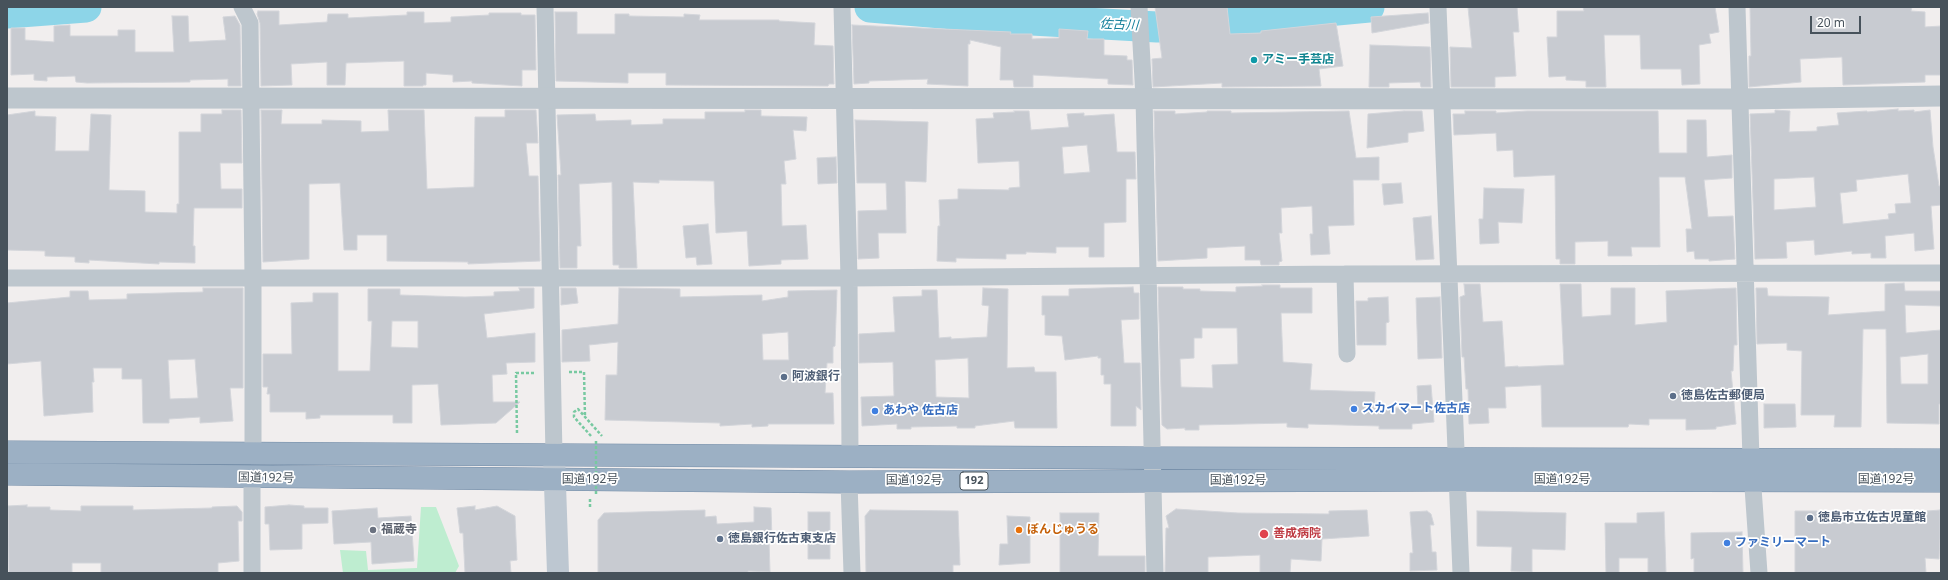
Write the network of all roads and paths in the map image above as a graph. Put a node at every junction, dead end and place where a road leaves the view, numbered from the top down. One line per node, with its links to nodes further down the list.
1 (242, 7): 9 (street)
2 (1438, 7): 12 (street)
3 (1737, 7): 14 (street)
4 (545, 10): 13 (street)
5 (1139, 10): 11 (street)
6 (842, 14): 10 (street)
7 (1941, 96): 14 (street)
8 (7, 98): 9 (street)
9 (250, 98): 13 (street); 21 (street)
10 (846, 98): 11 (street); 13 (street); 23 (street)
11 (1144, 98): 12 (street); 19 (street)
12 (1442, 98): 14 (street); 17 (street)
13 (547, 99): 22 (street)
14 (1739, 99): 18 (street)
15 (1941, 273): 18 (street)
16 (1345, 274): 17 (street); 19 (street); 24 (street)
17 (1448, 274): 18 (street); 31 (street)
18 (1744, 274): 33 (street)
19 (1149, 275): 23 (street); 30 (street)
20 (7, 278): 21 (street)
21 (253, 278): 22 (street); 27 (street)
22 (550, 278): 23 (street); 28 (street)
23 (849, 278): 29 (street)
24 (1347, 354)
25 (604, 438): 41 (path, bridge)
26 (7, 452): 27 (highway, 国道192号 / 192)
27 (252, 454): 28 (highway, 国道192号 / 192)
28 (554, 455): 29 (highway, 国道192号 / 192); 36 (main road)
29 (850, 456): 30 (highway, 国道192号 / 192)
30 (1153, 458): 31 (highway, 国道192号 / 192); 38 (street)
31 (1455, 458): 33 (highway, 国道192号 / 192); 37 (street)
32 (1941, 460): 33 (highway, 国道192号 / 192)
33 (1752, 469): 37 (highway, 国道192号 / 192); 39 (highway, 国道192号 / 192); 47 (street)
34 (7, 474): 35 (highway, 国道192号 / 192)
35 (252, 478): 36 (highway, 国道192号 / 192); 42 (street)
36 (555, 480): 40 (highway, 国道192号 / 192); 43 (main road)
37 (1456, 480): 38 (highway, 国道192号 / 192); 46 (street)
38 (1153, 481): 40 (highway, 国道192号 / 192); 45 (street)
39 (1941, 481)
40 (849, 482): 44 (street)
41 (598, 494)
42 (252, 573)
43 (558, 573)
44 (852, 573)
45 (1155, 573)
46 (1460, 573)
47 (1759, 573)

